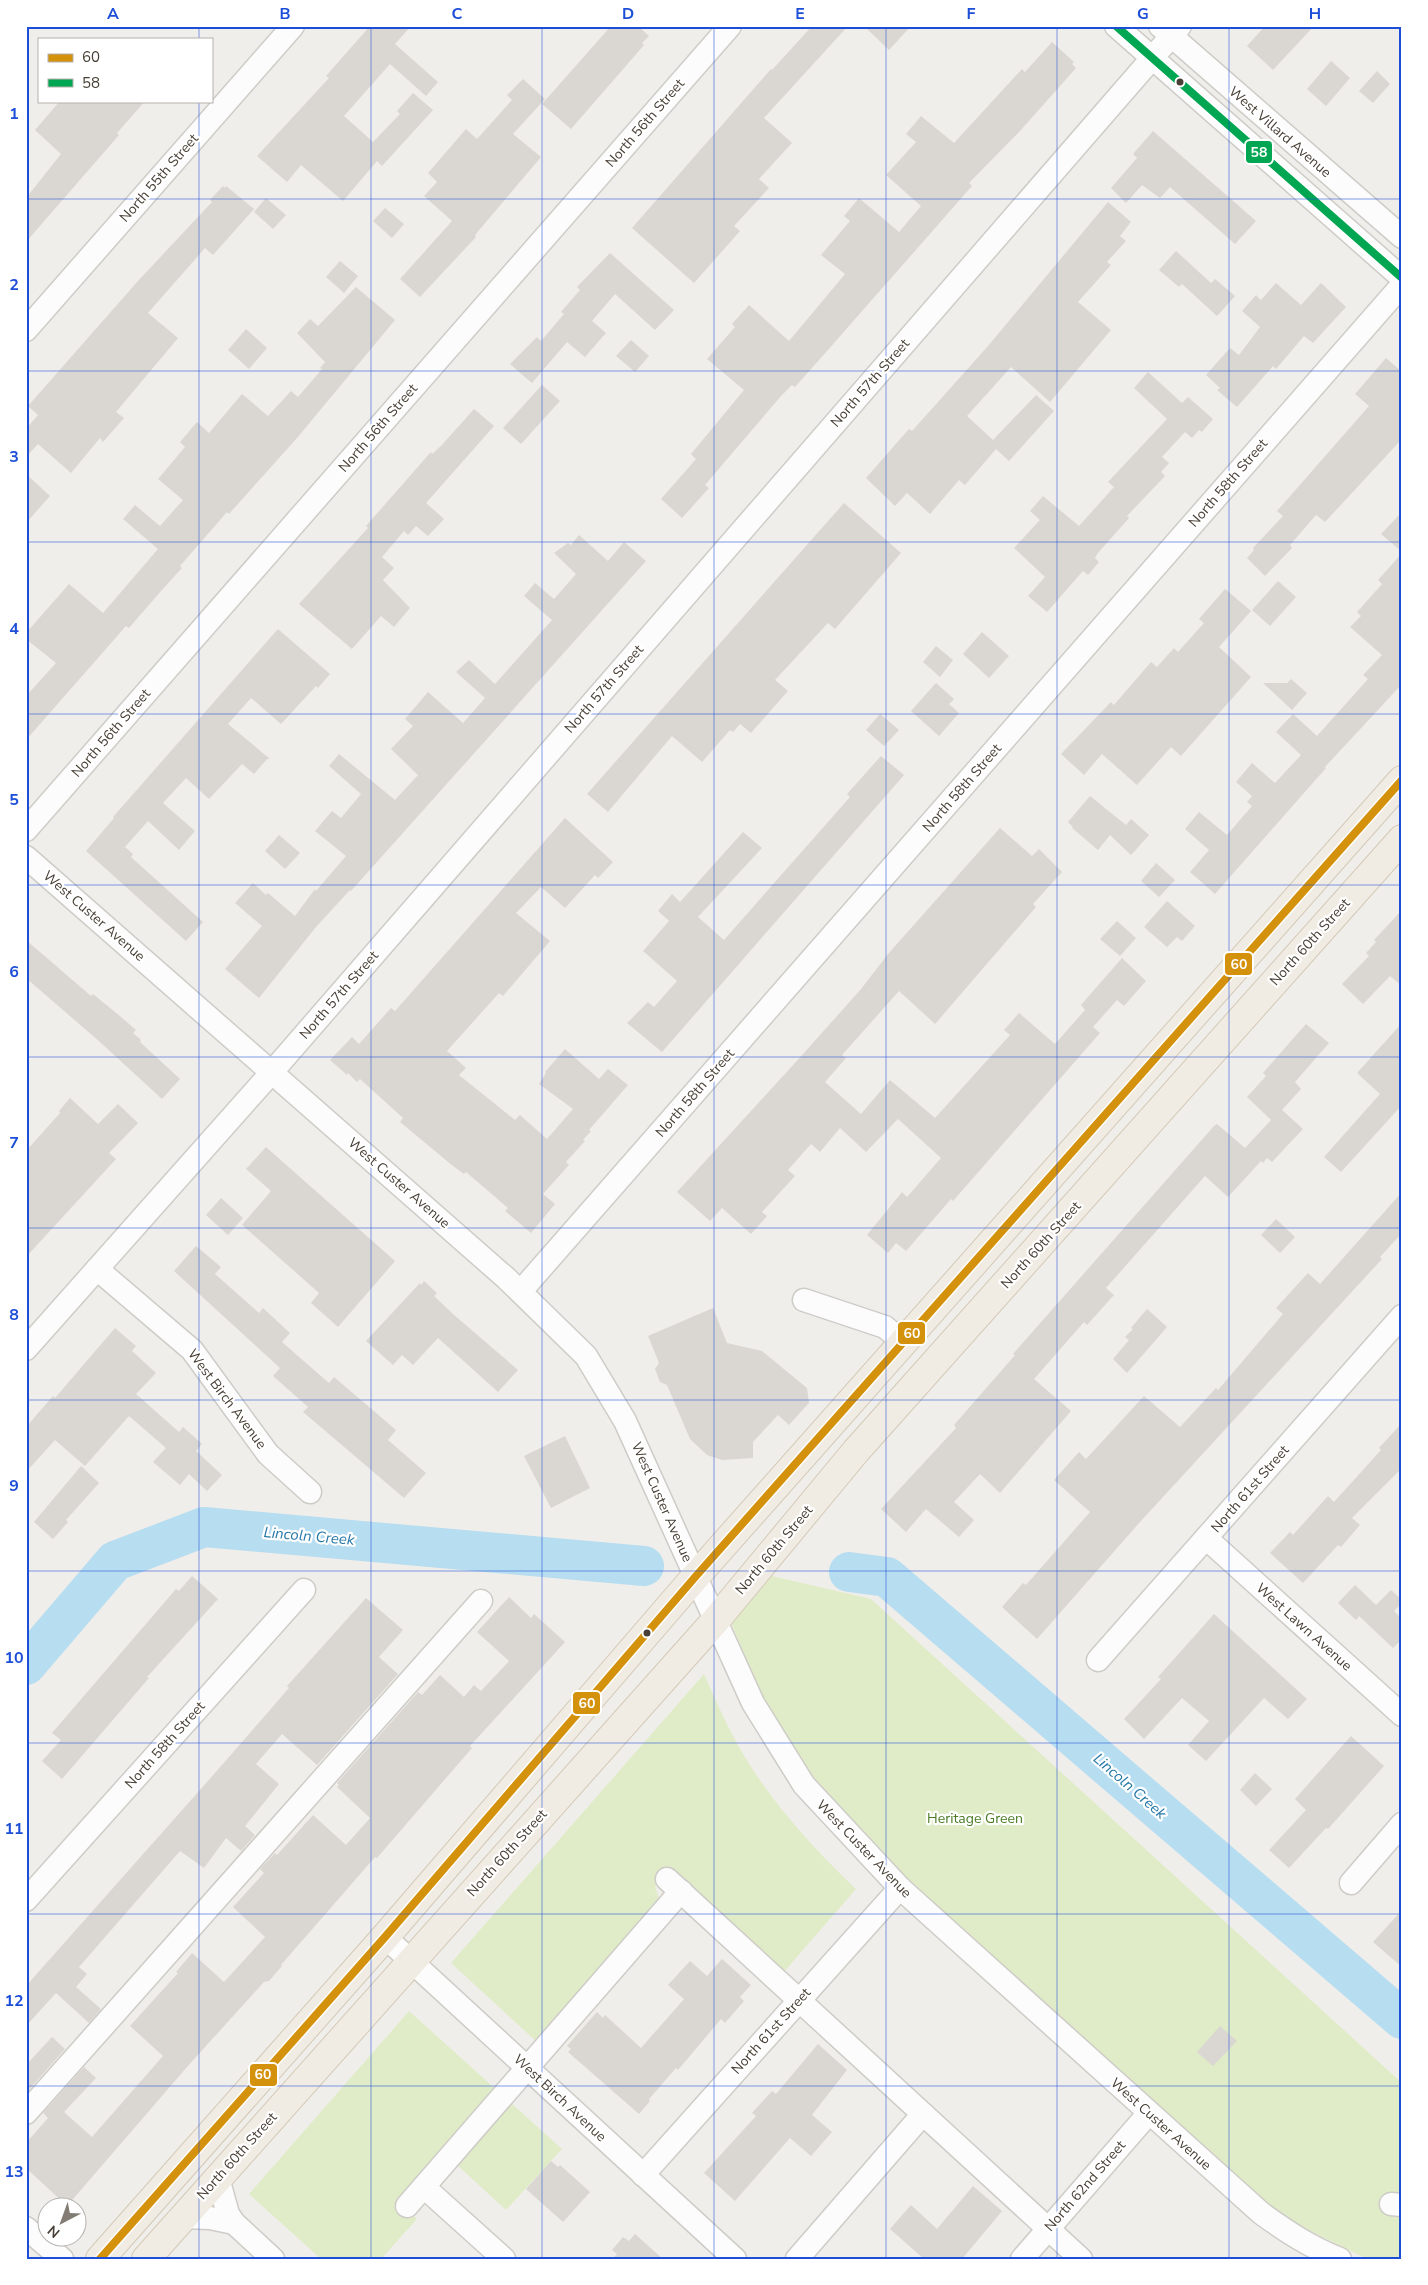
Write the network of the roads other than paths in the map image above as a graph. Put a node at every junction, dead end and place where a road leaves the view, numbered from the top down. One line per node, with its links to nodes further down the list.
1 (292, 26): 9 (street, North 55th Street)
2 (730, 26): 11 (street, North 56th Street)
3 (1116, 26): 5 (street, West Villard Avenue)
4 (1170, 30): 5 (street, North 57th Street); 6 (street, West Villard Avenue)
5 (1153, 58): 7 (street, West Villard Avenue); 14 (street, North 57th Street)
6 (1402, 237)
7 (1402, 278)
8 (1402, 285): 16 (street, North 58th Street)
9 (26, 330)
10 (1402, 780): 19 (main road)
11 (26, 830)
12 (1402, 839): 26 (main road, North 60th Street)
13 (26, 857): 14 (street, West Custer Avenue)
14 (272, 1072): 15 (street, North 57th Street); 16 (street, West Custer Avenue)
15 (97, 1269): 20 (street, North 57th Street); 21 (street, West Birch Avenue)
16 (522, 1291): 23 (street, West Custer Avenue)
17 (804, 1300): 19 (street)
18 (1402, 1316): 22 (street, North 61st Street)
19 (903, 1342): 23 (main road)
20 (26, 1349)
21 (310, 1492)
22 (1206, 1538): 27 (street, North 61st Street); 28 (street, West Lawn Avenue)
23 (696, 1576): 26 (street, West Custer Avenue); 33 (main road)
24 (304, 1590): 32 (street, North 58th Street)
25 (481, 1601): 37 (street)
26 (716, 1620): 31 (street, West Custer Avenue); 34 (main road, North 60th Street)
27 (1098, 1660)
28 (1402, 1715)
29 (1402, 1824): 30 (street)
30 (1351, 1883)
31 (900, 1888): 35 (street, North 61st Street); 38 (street, West Custer Avenue)
32 (26, 1900)
33 (385, 1937): 34 (street, West Birch Avenue); 49 (main road)
34 (411, 1960): 36 (street, West Birch Avenue); 41 (main road, North 60th Street)
35 (799, 2000): 36 (street); 39 (street); 40 (street, North 61st Street)
36 (528, 2068): 40 (street, West Birch Avenue); 42 (street)
37 (26, 2113)
38 (1149, 2113): 46 (street, North 62nd Street); 57 (street, West Custer Avenue)
39 (923, 2114): 46 (street); 54 (street)
40 (643, 2175): 53 (street, West Birch Avenue)
41 (218, 2178): 44 (main road, North 60th Street); 45 (street)
42 (424, 2187): 43 (street); 52 (street)
43 (407, 2206)
44 (183, 2217): 45 (street); 50 (main road, North 60th Street)
45 (234, 2223): 51 (street)
46 (1048, 2229): 55 (street, North 62nd Street); 56 (street)
47 (28, 2233): 48 (street)
48 (62, 2259)
49 (100, 2259)
50 (146, 2259)
51 (273, 2259)
52 (504, 2259)
53 (735, 2259)
54 (797, 2259)
55 (1022, 2259)
56 (1081, 2259)
57 (1340, 2259)

